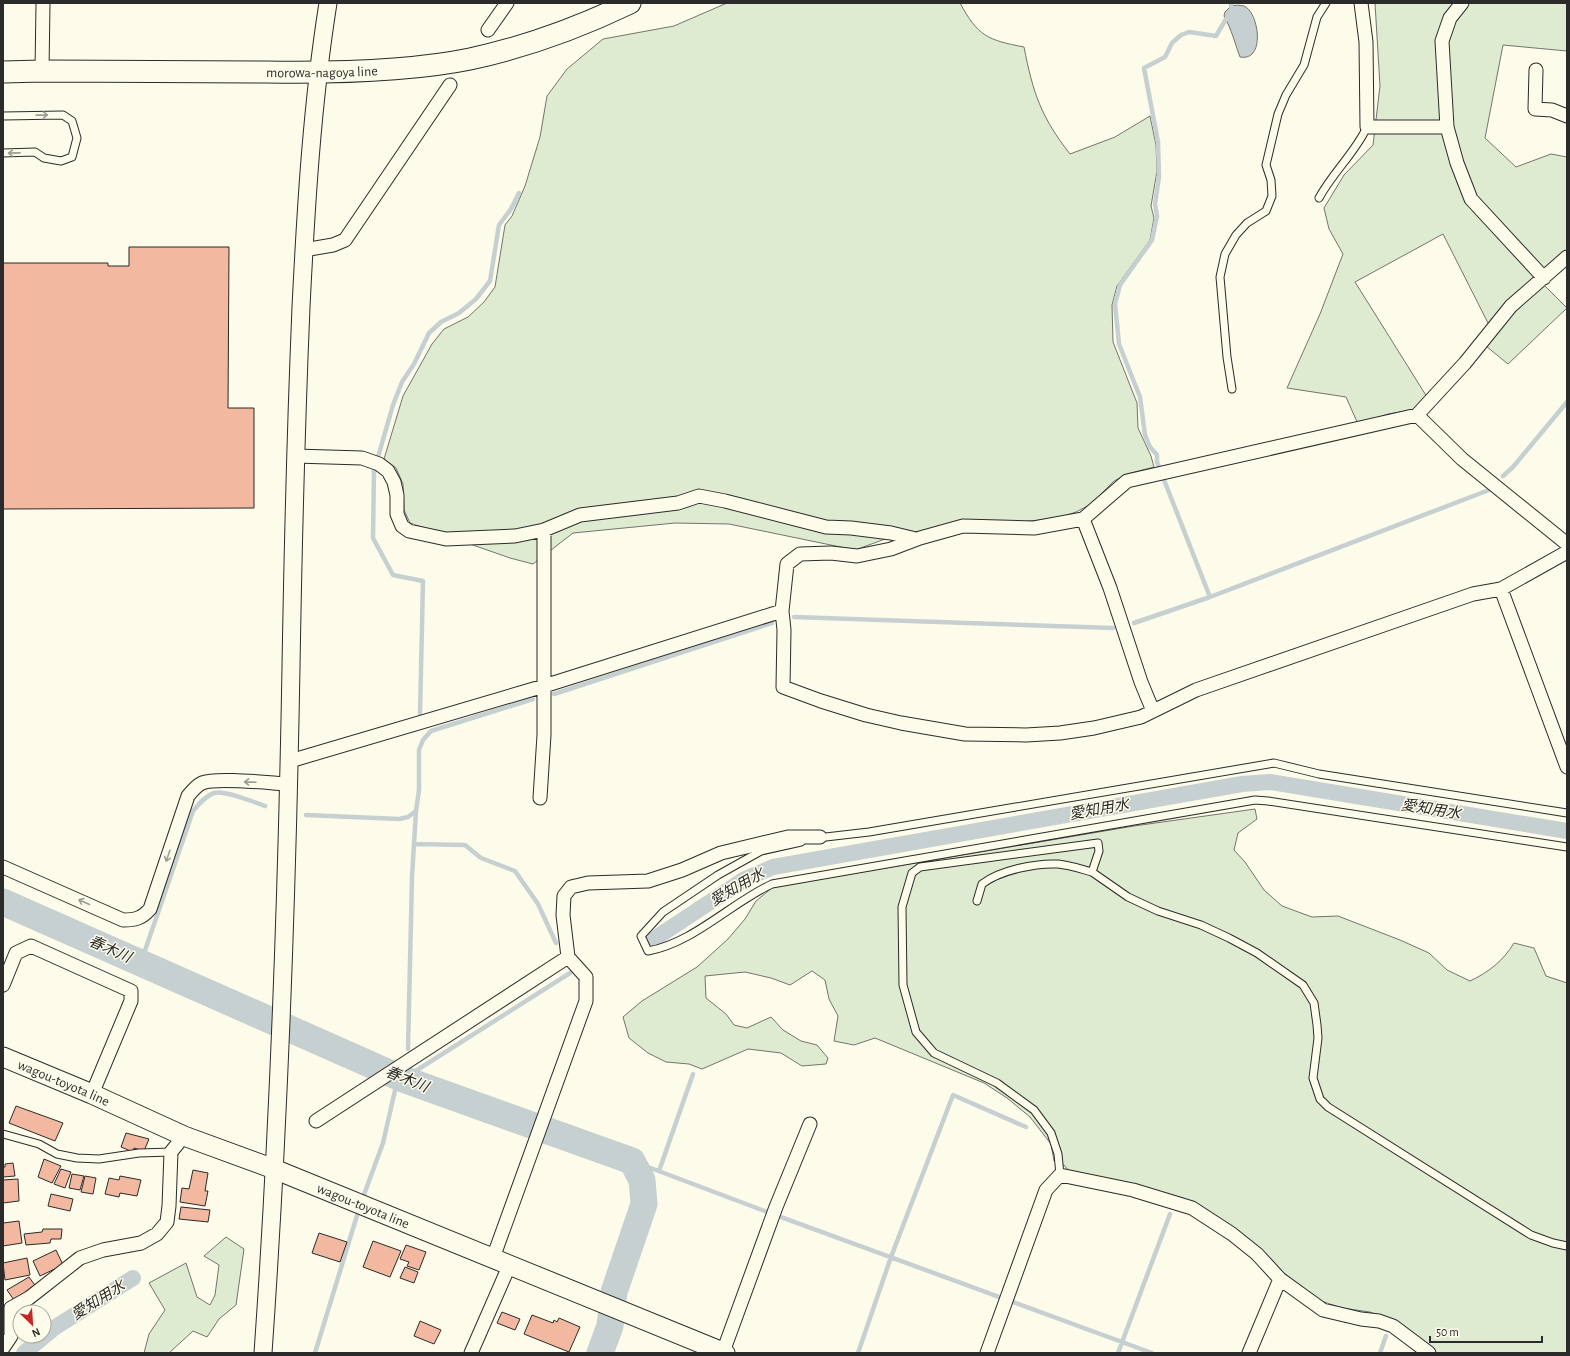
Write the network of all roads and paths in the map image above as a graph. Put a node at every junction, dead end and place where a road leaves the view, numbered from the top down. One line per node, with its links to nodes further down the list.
1 (43, 3): 10 (street)
2 (328, 3): 12 (street)
3 (507, 3): 8 (street)
4 (630, 3): 12 (main road, morowa-nagoya line)
5 (1326, 3): 23 (lane)
6 (1361, 3): 16 (street)
7 (1462, 3): 17 (street)
8 (488, 30)
9 (1536, 70): 15 (street)
10 (42, 71): 11 (main road, morowa-nagoya line); 12 (main road, morowa-nagoya line)
11 (3, 72)
12 (317, 72): 20 (street)
13 (450, 85): 20 (street)
14 (3, 116): 18 (lane, one-way to 18)
15 (1567, 116)
16 (1367, 127): 17 (street); 19 (lane)
17 (1447, 127): 22 (street)
18 (3, 153)
19 (1319, 198)
20 (304, 250): 25 (street)
21 (1567, 257): 22 (street)
22 (1544, 278): 24 (street)
23 (1232, 389)
24 (1417, 414): 26 (street); 29 (street)
25 (295, 456): 27 (street); 35 (street)
26 (1083, 519): 28 (street); 34 (street)
27 (544, 530): 28 (street); 33 (street)
28 (916, 539): 32 (street)
29 (1567, 544)
30 (1567, 552): 31 (street)
31 (1501, 589): 34 (street); 36 (street)
32 (782, 611): 33 (street); 34 (street)
33 (544, 686): 35 (street); 38 (street)
34 (1153, 710)
35 (290, 761): 37 (street)
36 (1567, 767)
37 (289, 784): 42 (street, one-way to 42); 54 (street)
38 (540, 798)
39 (1567, 813): 40 (lane)
40 (820, 837): 41 (lane); 45 (street)
41 (1567, 847)
42 (3, 867)
43 (1092, 872): 44 (lane); 55 (lane); 56 (lane)
44 (977, 901)
45 (568, 957): 49 (street); 57 (street)
46 (3, 985): 48 (street)
47 (3, 1057): 48 (main road, wagou-toyota line)
48 (92, 1094): 52 (main road, wagou-toyota line)
49 (316, 1121)
50 (810, 1124): 63 (street)
51 (3, 1134): 53 (lane)
52 (184, 1136): 53 (street); 54 (main road, wagou-toyota line)
53 (172, 1152): 59 (street)
54 (274, 1169): 57 (main road, wagou-toyota line); 61 (street)
55 (1060, 1175): 58 (street); 64 (street)
56 (1567, 1246)
57 (501, 1261): 62 (street); 63 (main road, wagou-toyota line)
58 (1280, 1279): 65 (street); 66 (street)
59 (7, 1306): 60 (street)
60 (3, 1348)
61 (263, 1353)
62 (471, 1353)
63 (724, 1353)
64 (987, 1353)
65 (1249, 1353)
66 (1429, 1353)

